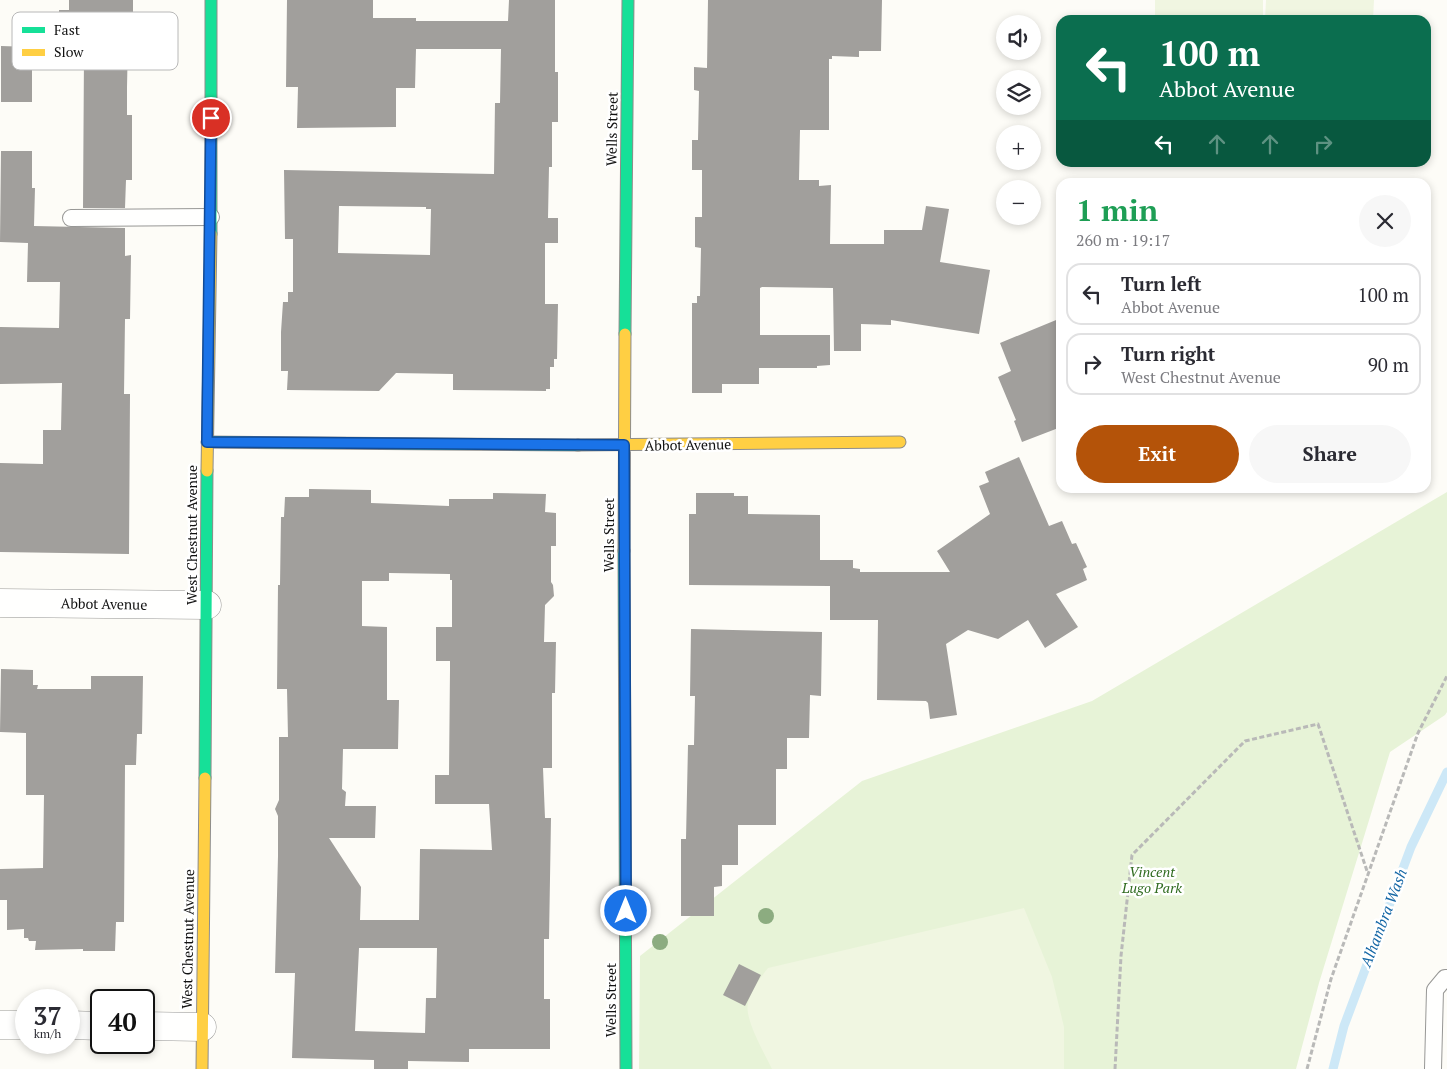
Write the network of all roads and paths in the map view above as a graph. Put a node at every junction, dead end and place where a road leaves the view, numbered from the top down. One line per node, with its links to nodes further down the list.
1 (211, 0): 3 (street, West Chestnut Avenue)
2 (628, 0): 7 (street, Wells Street)
3 (211, 217): 4 (lane); 5 (street, West Chestnut Avenue)
4 (71, 218)
5 (207, 442): 7 (street, Abbot Avenue); 9 (street, West Chestnut Avenue)
6 (900, 442): 7 (street, Abbot Avenue)
7 (624, 445): 18 (street, Wells Street)
8 (0, 603): 9 (street, Abbot Avenue)
9 (208, 605): 16 (street, West Chestnut Avenue)
10 (1447, 676): 11 (path)
11 (1368, 874): 19 (path); 20 (path)
12 (1447, 978): 21 (lane)
13 (0, 1025): 14 (street)
14 (15, 1025)
15 (155, 1026): 16 (street)
16 (202, 1027): 17 (street, West Chestnut Avenue)
17 (202, 1069)
18 (626, 1069)
19 (1115, 1069)
20 (1307, 1069)
21 (1433, 1069)

